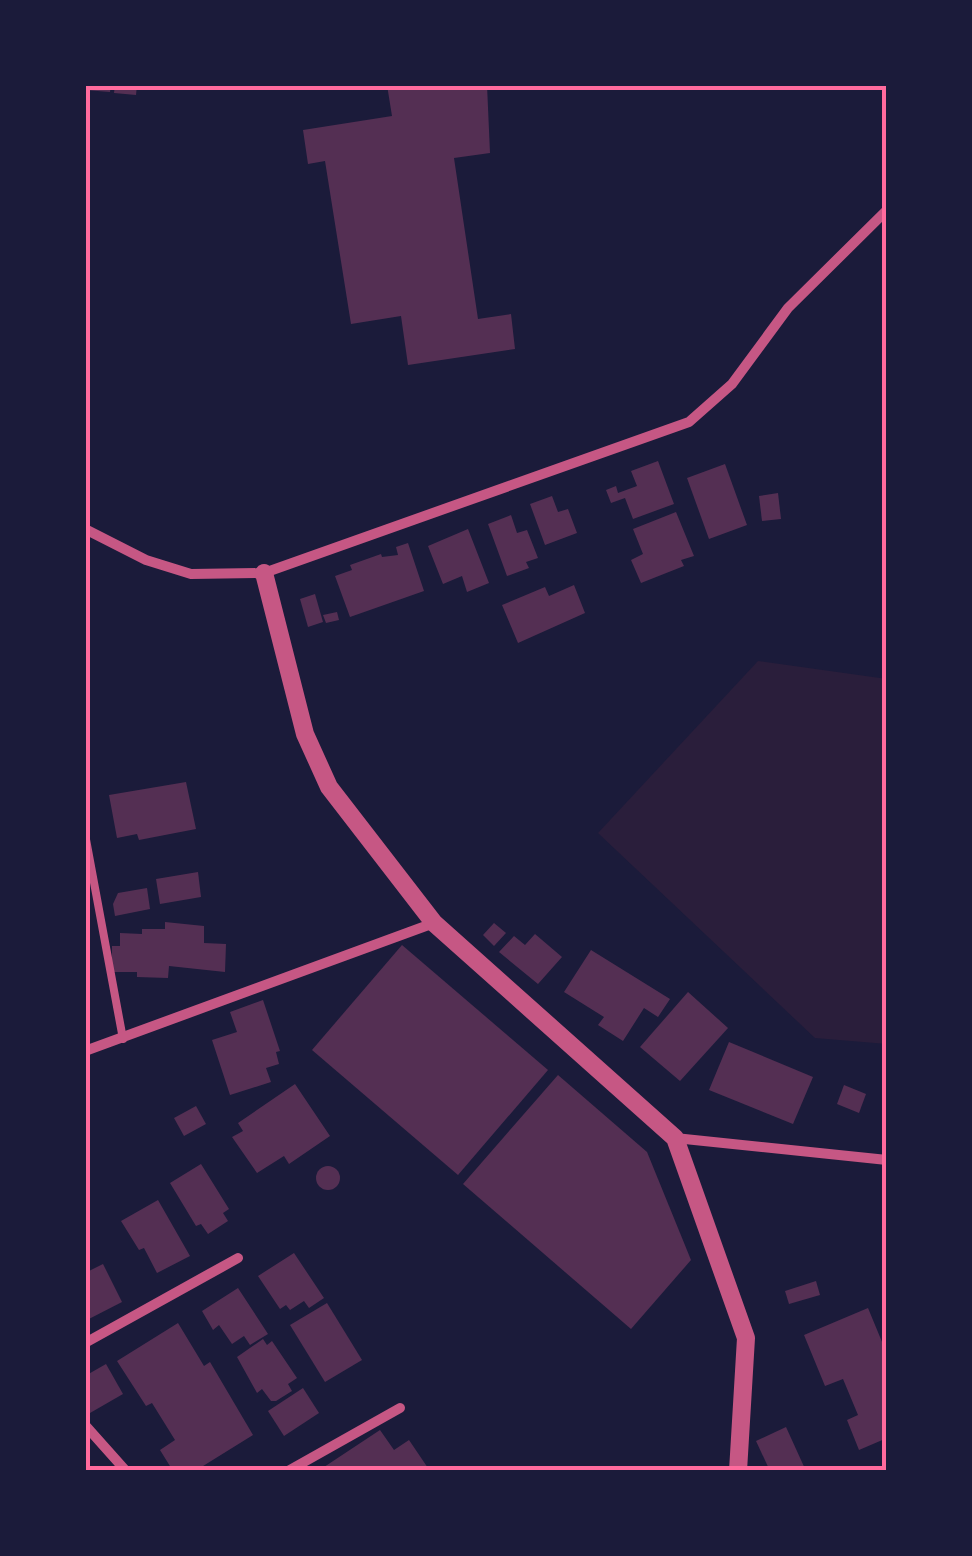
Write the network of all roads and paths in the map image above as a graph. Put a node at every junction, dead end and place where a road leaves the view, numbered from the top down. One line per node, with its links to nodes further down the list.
1 (887, 210): 3 (street)
2 (85, 529): 3 (street)
3 (264, 573): 5 (street)
4 (85, 834): 6 (lane)
5 (434, 923): 6 (street); 8 (street)
6 (123, 1039): 7 (street)
7 (85, 1050)
8 (675, 1138): 9 (street); 16 (street)
9 (887, 1160)
10 (238, 1258): 11 (street)
11 (85, 1343)
12 (400, 1408): 15 (street)
13 (85, 1425): 14 (street)
14 (126, 1471)
15 (288, 1471)
16 (738, 1471)

